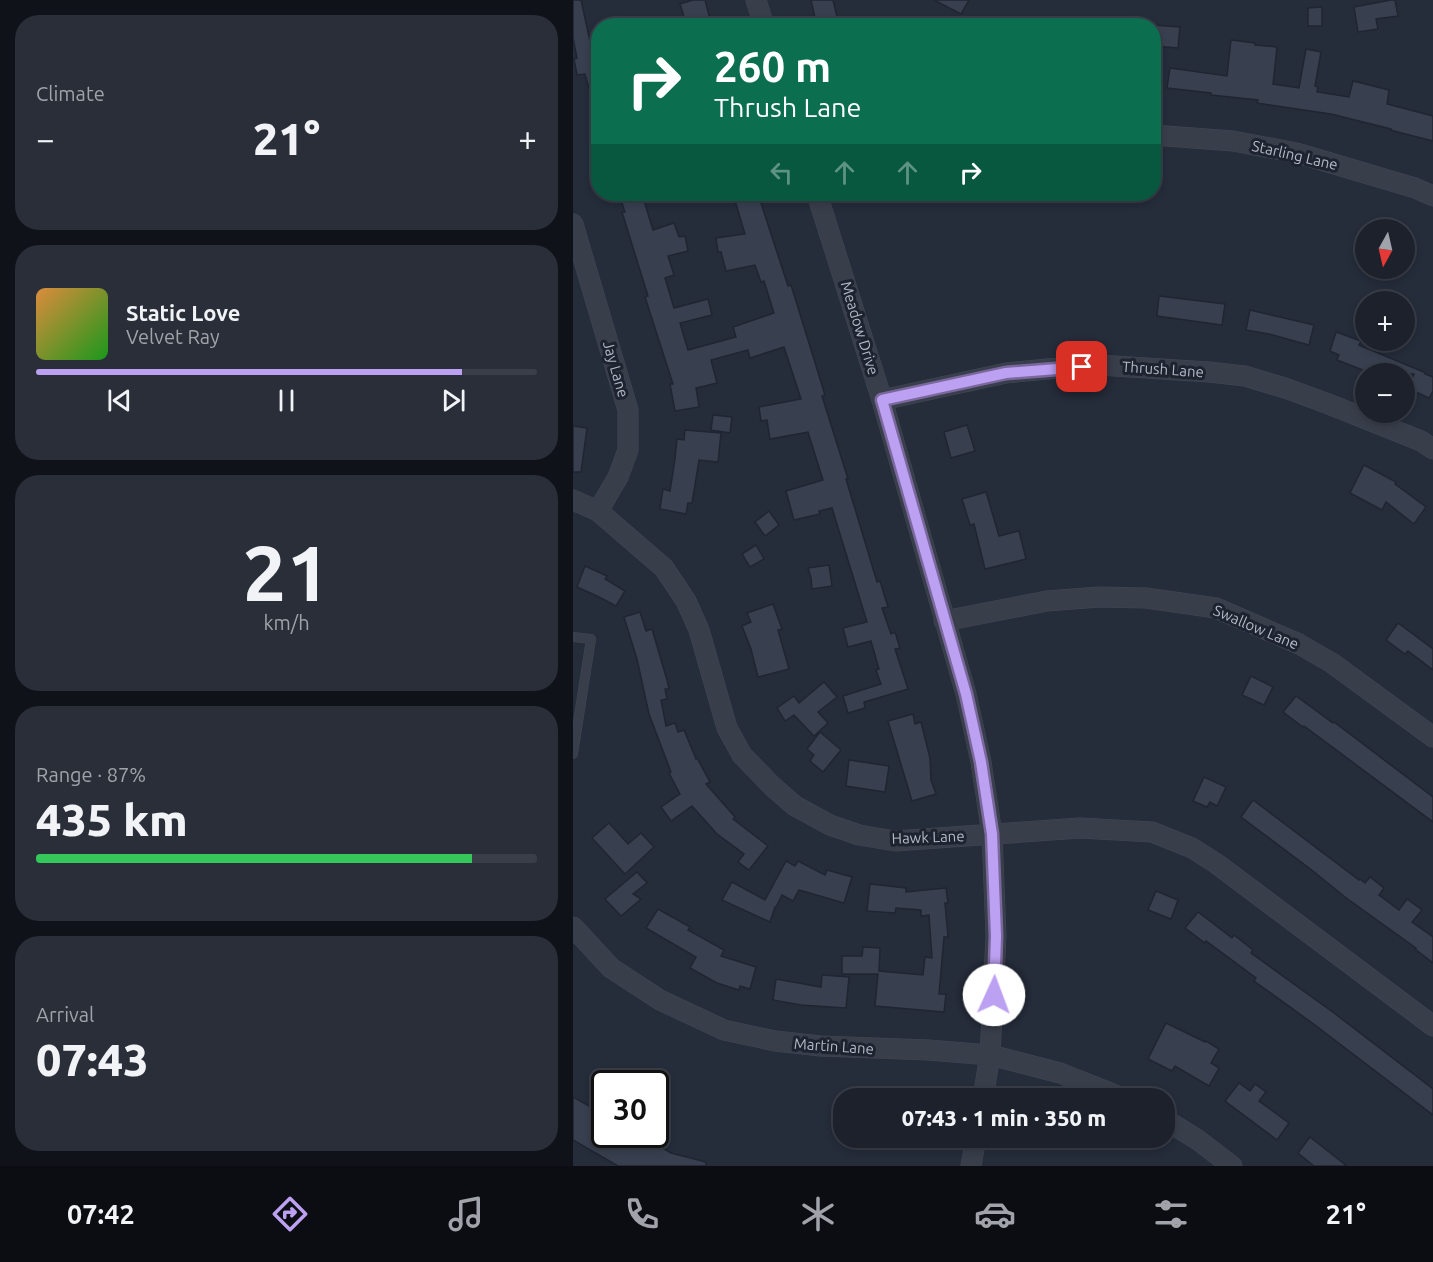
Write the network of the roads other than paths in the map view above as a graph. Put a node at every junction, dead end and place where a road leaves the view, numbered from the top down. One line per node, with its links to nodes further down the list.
1 (756, 0): 2 (street)
2 (762, 18)
3 (1161, 136): 4 (street, Starling Lane)
4 (1433, 196)
5 (819, 201): 7 (street, Meadow Drive)
6 (573, 224): 10 (street, Jay Lane)
7 (882, 400): 8 (street, Thrush Lane); 11 (street, Meadow Drive)
8 (1433, 449)
9 (573, 500): 10 (street, Hawk Lane)
10 (598, 511): 15 (street, Hawk Lane)
11 (944, 621): 13 (street, Swallow Lane); 15 (street, Meadow Drive)
12 (573, 637): 14 (lane)
13 (1433, 737)
14 (573, 754)
15 (992, 834): 17 (street, Hawk Lane); 18 (street, Meadow Drive)
16 (573, 927): 18 (street, Martin Lane)
17 (1433, 1026)
18 (990, 1055): 19 (street, Meadow Drive); 20 (street, Martin Lane)
19 (985, 1088)
20 (1098, 1088)
21 (1175, 1126): 24 (street)
22 (974, 1148): 23 (street)
23 (971, 1166)
24 (1232, 1166)

